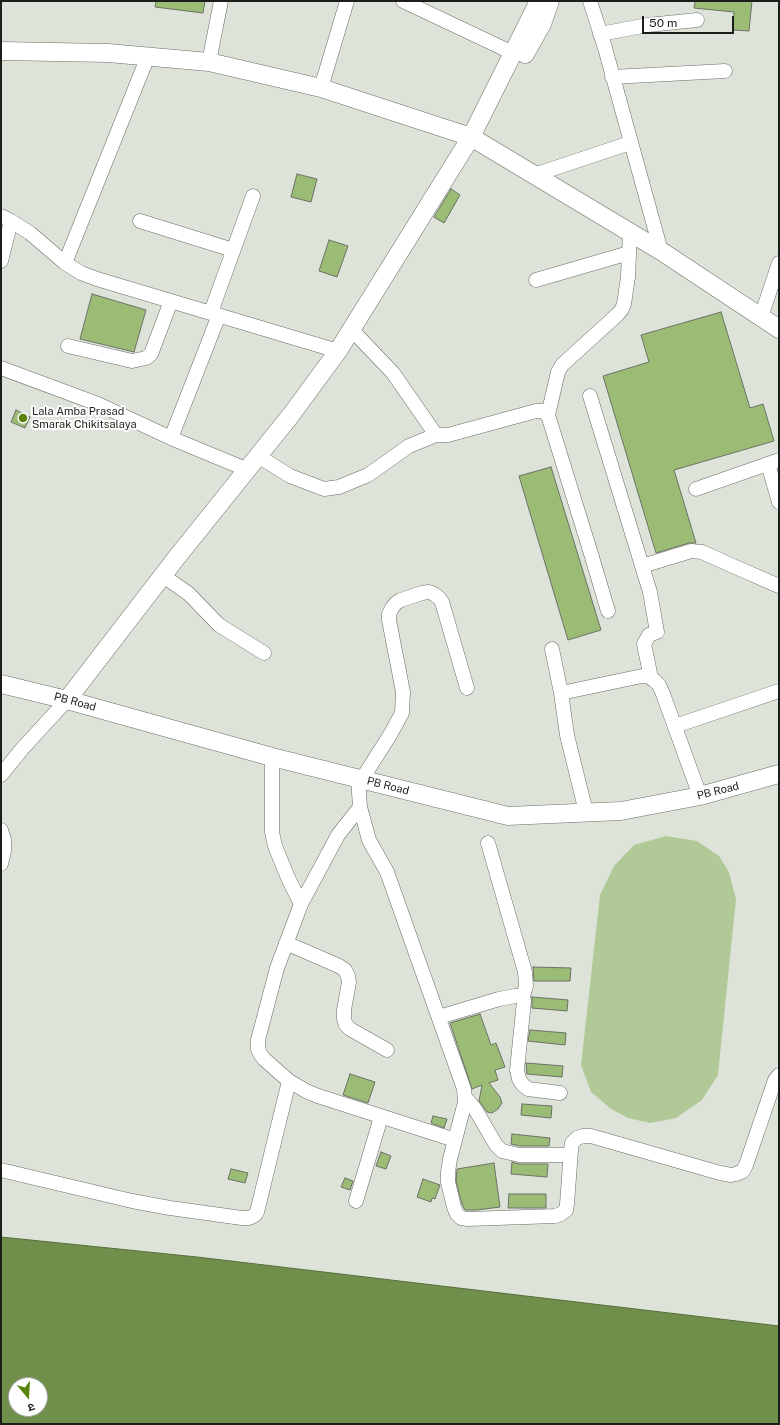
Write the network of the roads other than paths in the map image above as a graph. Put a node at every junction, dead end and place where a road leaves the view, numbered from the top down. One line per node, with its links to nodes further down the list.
1 (220, 1): 12 (street)
2 (347, 1): 15 (street)
3 (403, 1): 10 (street)
4 (538, 1): 10 (street)
5 (550, 1): 16 (street)
6 (590, 1): 8 (street)
7 (696, 20): 8 (street)
8 (600, 34): 14 (street)
9 (1, 50): 11 (street)
10 (513, 53): 16 (street)
11 (148, 56): 12 (street); 27 (street)
12 (209, 62): 15 (street)
13 (725, 71): 14 (street)
14 (612, 76): 17 (street)
15 (321, 88): 16 (street)
16 (476, 140): 18 (street); 34 (street)
17 (630, 143): 18 (street); 24 (street)
18 (534, 175): 22 (street)
19 (253, 196): 23 (street)
20 (6, 218): 26 (street); 27 (street)
21 (140, 221): 23 (street)
22 (630, 232): 24 (street); 25 (street)
23 (233, 250): 31 (street)
24 (661, 251): 32 (street)
25 (629, 252): 29 (street); 39 (street)
26 (1, 261)
27 (65, 263): 30 (street)
28 (779, 263): 32 (street)
29 (536, 280)
30 (171, 301): 31 (street); 35 (street)
31 (215, 314): 36 (street); 41 (street)
32 (761, 317): 33 (street)
33 (779, 329)
34 (352, 330): 36 (street); 40 (street)
35 (68, 346)
36 (338, 351): 43 (street)
37 (1, 368): 41 (street)
38 (590, 396): 46 (street)
39 (548, 415): 40 (street); 49 (street)
40 (436, 435): 43 (street)
41 (171, 438): 43 (street)
42 (774, 462): 44 (street); 45 (street)
43 (253, 463): 47 (street)
44 (696, 489)
45 (779, 502)
46 (642, 566): 48 (street); 52 (street)
47 (162, 575): 51 (street); 57 (street)
48 (779, 586)
49 (608, 611)
50 (552, 649): 56 (street)
51 (264, 653)
52 (651, 678): 56 (street); 58 (street)
53 (1, 684): 57 (street, PB Road)
54 (467, 688): 62 (street)
55 (779, 691): 58 (street)
56 (561, 693): 65 (street)
57 (67, 700): 59 (street, PB Road); 61 (street)
58 (675, 726): 63 (street)
59 (272, 757): 62 (street, PB Road); 69 (street)
60 (779, 774): 63 (street, PB Road)
61 (1, 775)
62 (360, 779): 64 (street); 65 (street, PB Road)
63 (700, 796): 65 (street, PB Road)
64 (360, 807): 69 (street); 72 (street)
65 (586, 812)
66 (1, 830): 68 (street)
67 (488, 843): 71 (street)
68 (1, 864)
69 (301, 904): 70 (street)
70 (286, 943): 73 (street); 75 (street)
71 (523, 996): 72 (street); 76 (street)
72 (439, 1017): 77 (street)
73 (386, 1050)
74 (779, 1075): 80 (street)
75 (289, 1081): 78 (street); 81 (street)
76 (560, 1093)
77 (465, 1097): 79 (street); 80 (street)
78 (381, 1117): 79 (street); 82 (street)
79 (454, 1140): 80 (street)
80 (570, 1155)
81 (1, 1170)
82 (356, 1200)

